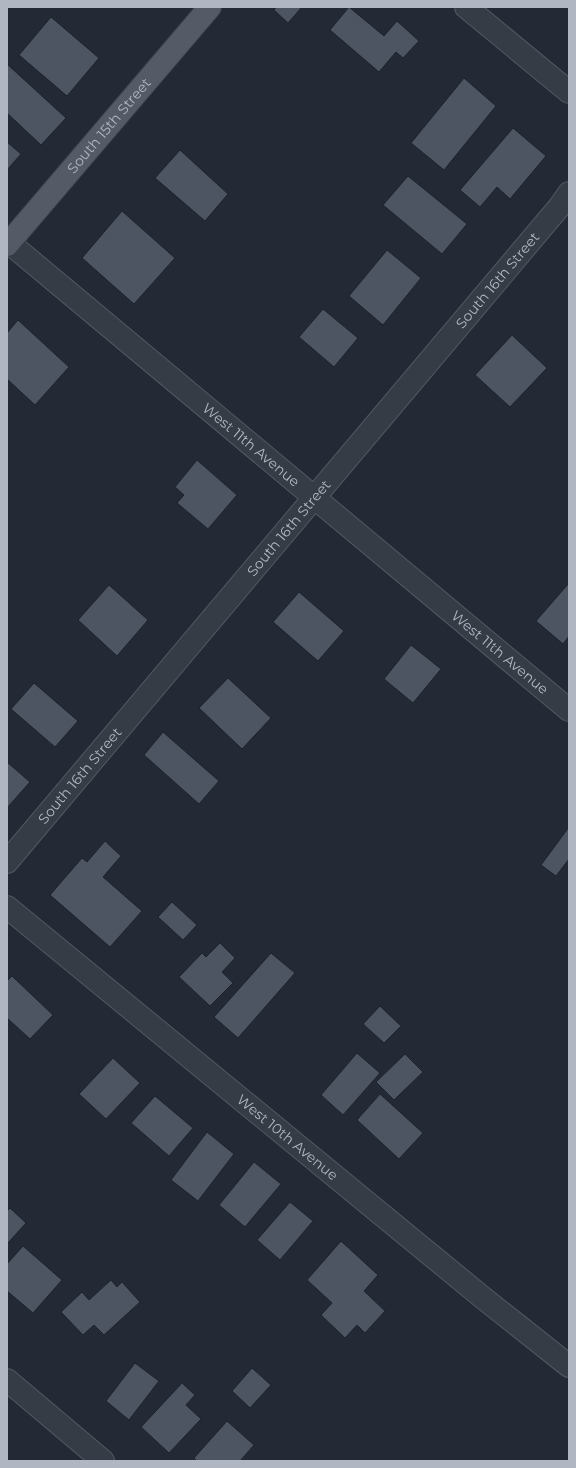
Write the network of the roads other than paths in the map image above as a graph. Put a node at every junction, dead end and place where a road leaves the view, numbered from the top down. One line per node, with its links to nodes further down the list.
1 (210, 7): 5 (main road, South 15th Street)
2 (466, 7): 3 (street)
3 (569, 92)
4 (569, 193): 6 (street, South 16th Street)
5 (8, 243): 6 (street, West 11th Avenue)
6 (314, 497): 7 (street, West 11th Avenue); 8 (street, South 16th Street)
7 (569, 710)
8 (7, 862)
9 (7, 907): 10 (street, West 10th Avenue)
10 (569, 1366)
11 (7, 1380): 12 (street)
12 (103, 1461)

